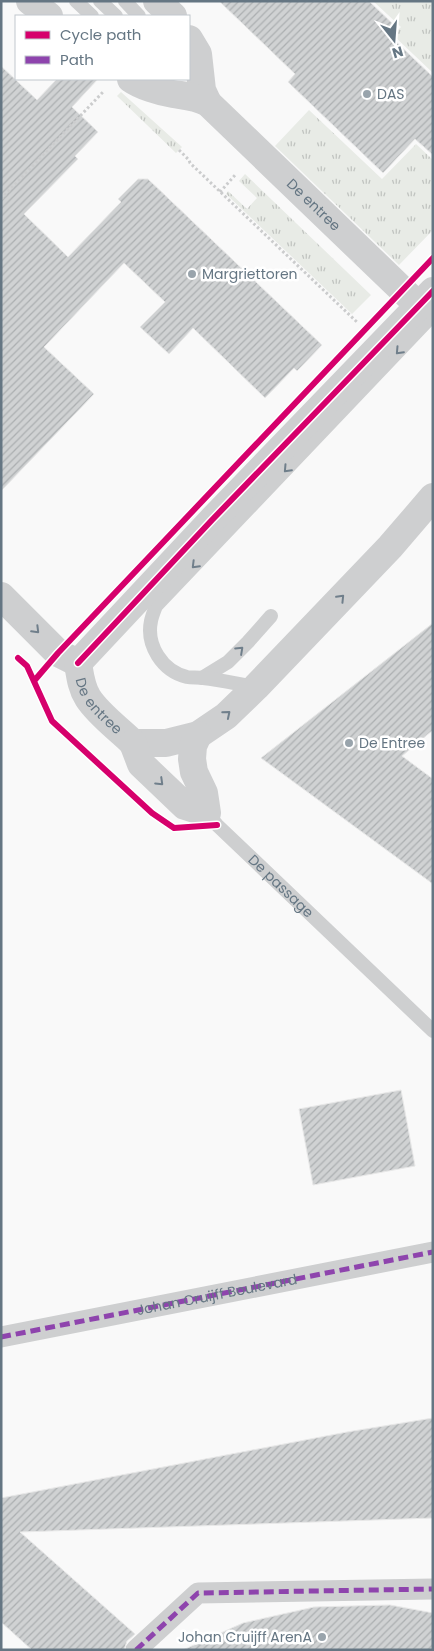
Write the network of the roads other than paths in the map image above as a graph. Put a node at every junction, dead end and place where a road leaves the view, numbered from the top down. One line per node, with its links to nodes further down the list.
1 (30, 1): 6 (street)
2 (76, 1): 7 (lane)
3 (100, 1): 8 (lane)
4 (125, 1): 9 (lane)
5 (157, 1): 10 (street)
6 (48, 15)
7 (91, 15)
8 (115, 15)
9 (138, 15)
10 (172, 15)
11 (190, 43): 13 (street, De entree)
12 (143, 82): 13 (street, De entree)
13 (208, 103): 14 (street, De entree)
14 (428, 304): 18 (street, De entree); 19 (lane, one-way to 19)
15 (433, 498): 20 (street, De entree, one-way to 15)
16 (1, 596): 18 (street, one-way to 18)
17 (271, 616): 19 (lane, one-way to 17)
18 (78, 663): 22 (street, De entree)
19 (202, 678): 20 (lane)
20 (256, 687): 21 (street, De entree, one-way to 20)
21 (198, 735): 22 (street, De entree); 23 (street)
22 (134, 743): 23 (street, De passage, one-way to 23)
23 (207, 813): 24 (lane, De passage)
24 (433, 1031)
25 (433, 1252): 26 (street, Johan Cruijff Boulevard)
26 (1, 1337)
27 (433, 1588): 28 (street)
28 (136, 1650)

